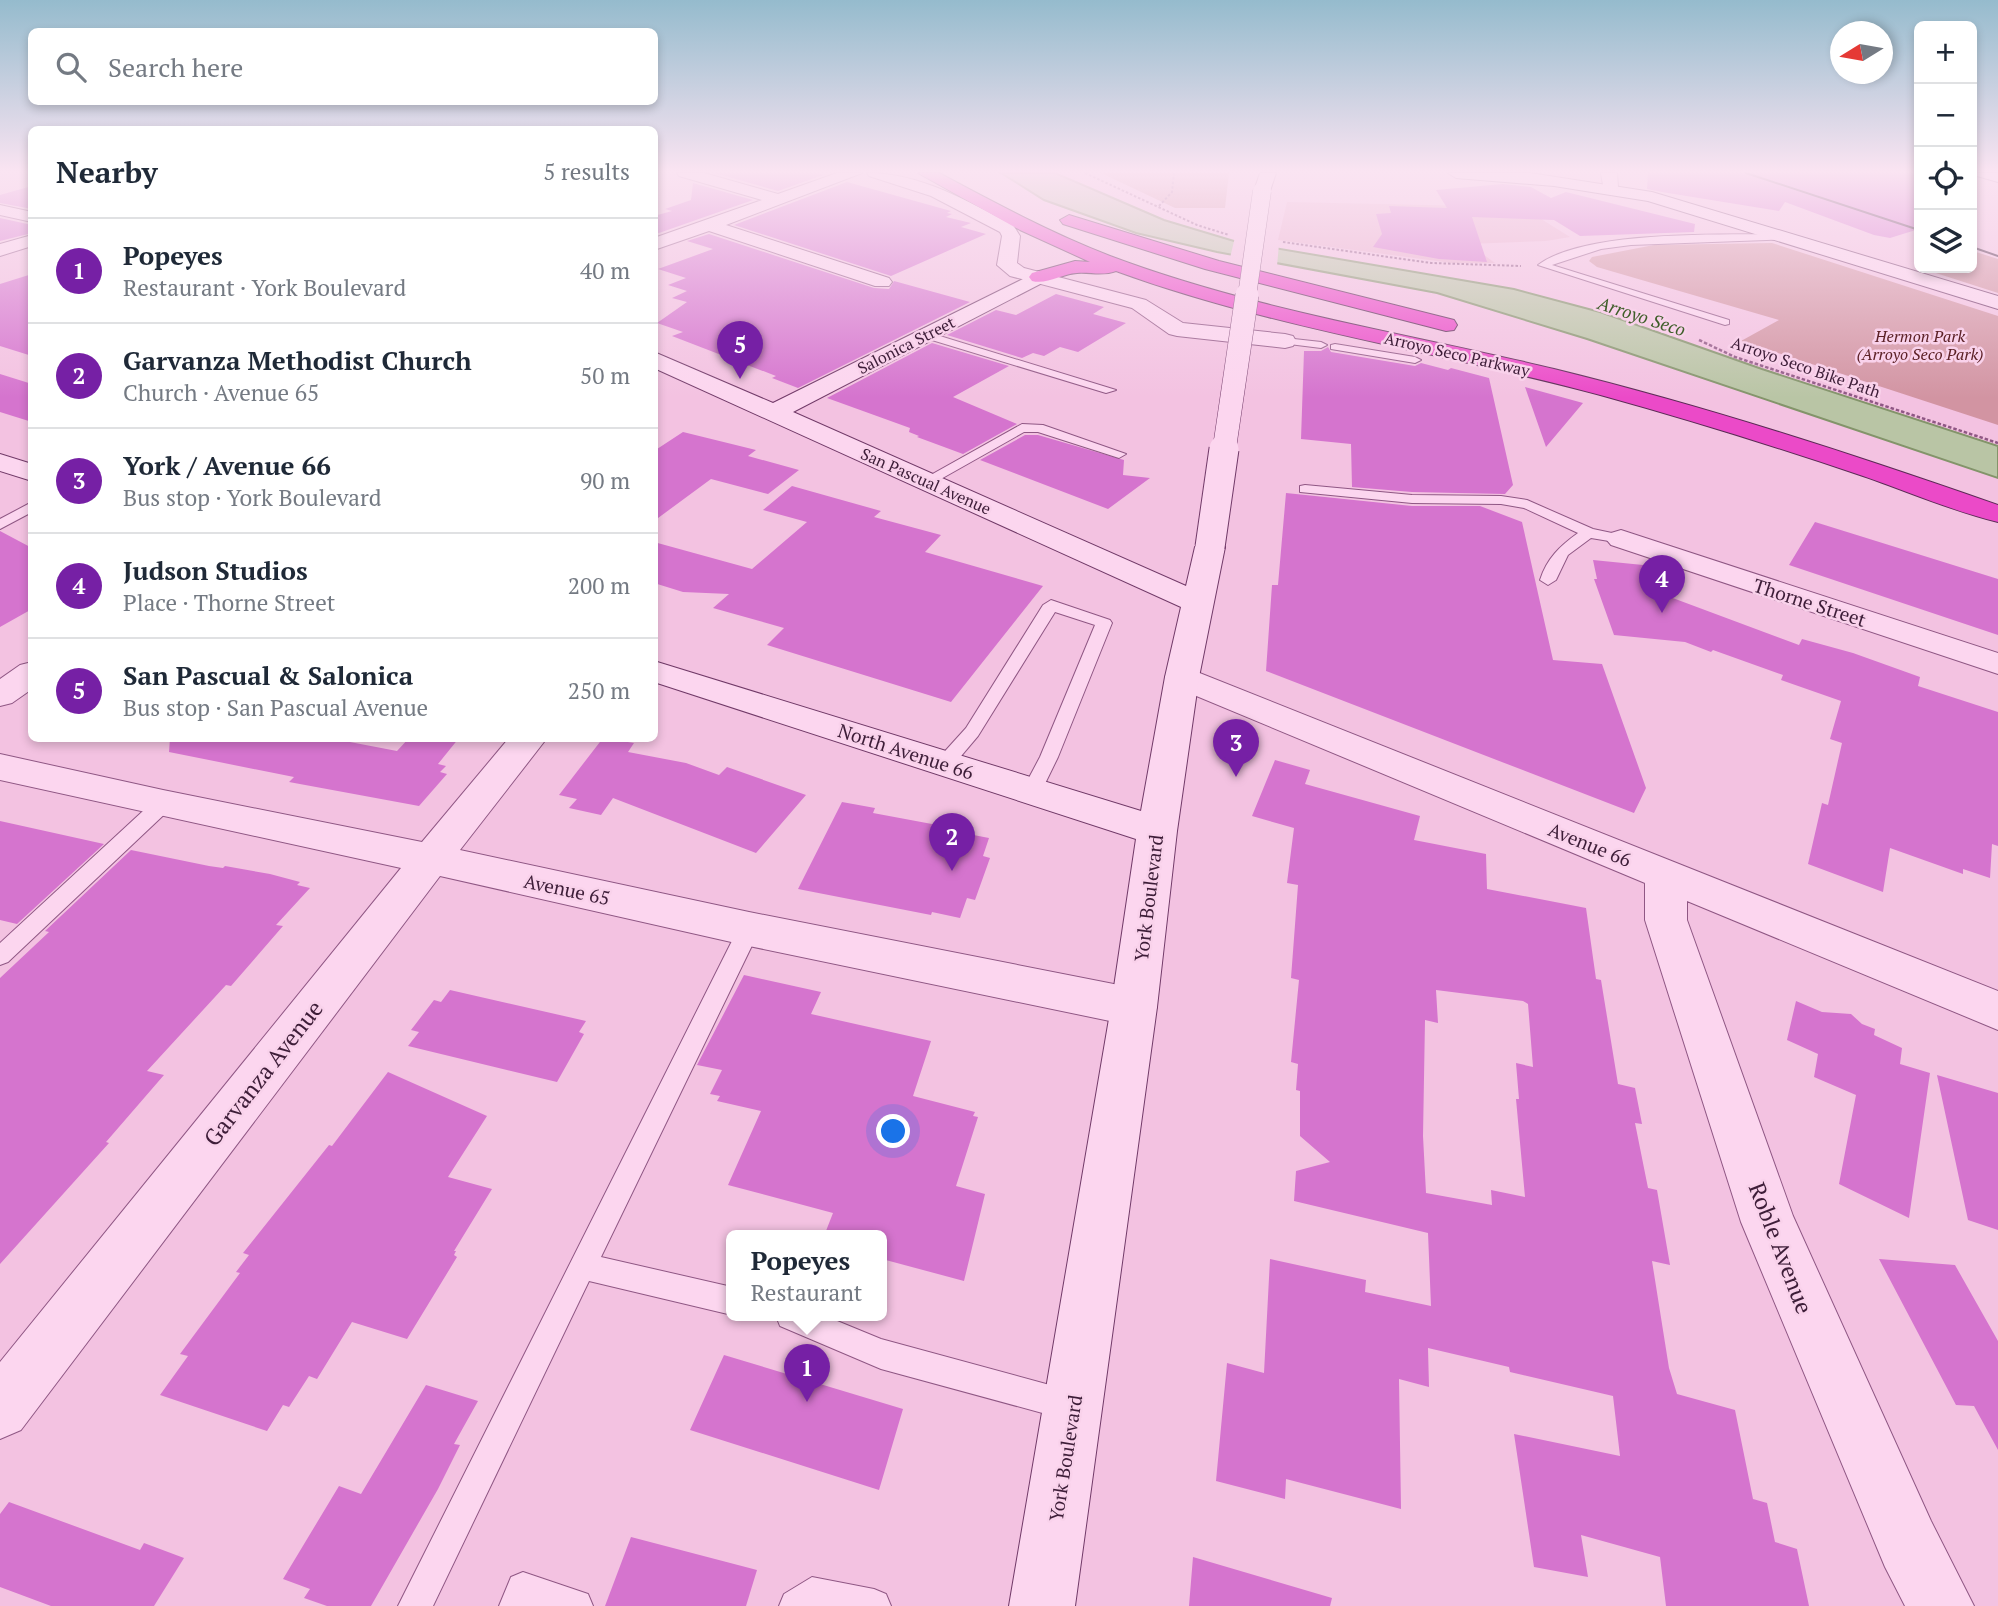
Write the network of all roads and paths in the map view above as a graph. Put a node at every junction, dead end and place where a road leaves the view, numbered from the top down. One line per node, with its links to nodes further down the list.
1 (778, 248): 15 (street)
2 (1009, 248): 14 (street)
3 (1056, 248): 14 (highway)
4 (1090, 248): 13 (highway, Arroyo Seco Parkway)
5 (1155, 248): 18 (highway, Arroyo Seco Parkway)
6 (1255, 248): 40 (street, York Boulevard, bridge)
7 (1326, 248): 12 (path)
8 (1603, 248): 12 (lane)
9 (1822, 248): 16 (street)
10 (0, 260): 11 (street)
11 (21, 265)
12 (1543, 265): 17 (lane)
13 (1128, 270): 14 (highway); 35 (highway, Arroyo Seco Parkway)
14 (1039, 277): 19 (street, Salonica Street); 21 (street)
15 (882, 282)
16 (1998, 303)
17 (1725, 322)
18 (1463, 330)
19 (926, 335): 26 (lane); 27 (street, Salonica Street)
20 (1695, 338): 28 (path, Arroyo Seco Bike Path)
21 (1284, 341): 22 (lane)
22 (1321, 345)
23 (1335, 346): 24 (lane)
24 (1415, 360)
25 (658, 361): 27 (street, San Pascual Avenue)
26 (1110, 390)
27 (772, 413): 32 (street, San Pascual Avenue)
28 (1998, 443)
29 (1119, 454): 32 (lane)
30 (0, 462): 31 (street)
31 (28, 472)
32 (928, 481): 40 (street, San Pascual Avenue)
33 (1305, 489): 37 (lane)
34 (28, 508): 36 (lane)
35 (1998, 514)
36 (0, 525)
37 (1589, 533): 38 (lane); 39 (lane)
38 (1621, 539): 41 (street, Thorne Street)
39 (1548, 580)
40 (1197, 602): 44 (street, York Boulevard)
41 (1998, 664)
42 (658, 672): 47 (street, North Avenue 66)
43 (28, 676): 45 (street)
44 (1182, 677): 51 (street, York Boulevard); 53 (street, Avenue 66)
45 (0, 695)
46 (526, 742): 52 (street, Garvanza Avenue)
47 (944, 764): 49 (street, North Avenue 66); 49 (lane)
48 (0, 767): 50 (street, Avenue 65)
49 (1032, 791): 51 (street, North Avenue 66)
50 (163, 804): 52 (street, Avenue 65); 55 (lane)
51 (1157, 831): 56 (street, York Boulevard)
52 (430, 859): 54 (street, Avenue 65); 62 (street, Garvanza Avenue)
53 (1665, 875): 57 (street, Avenue 66); 69 (street, Roble Avenue)
54 (749, 929): 56 (street, Avenue 65); 58 (lane)
55 (0, 956)
56 (1134, 1007): 61 (street, York Boulevard)
57 (1998, 1012)
58 (583, 1266): 59 (lane); 64 (lane)
59 (726, 1300)
60 (802, 1321): 61 (lane)
61 (1073, 1406): 68 (street, York Boulevard)
62 (0, 1409)
63 (806, 1602): 67 (lane)
64 (415, 1606)
65 (516, 1606): 66 (lane)
66 (576, 1606)
67 (874, 1606)
68 (1042, 1606)
69 (1941, 1606)

